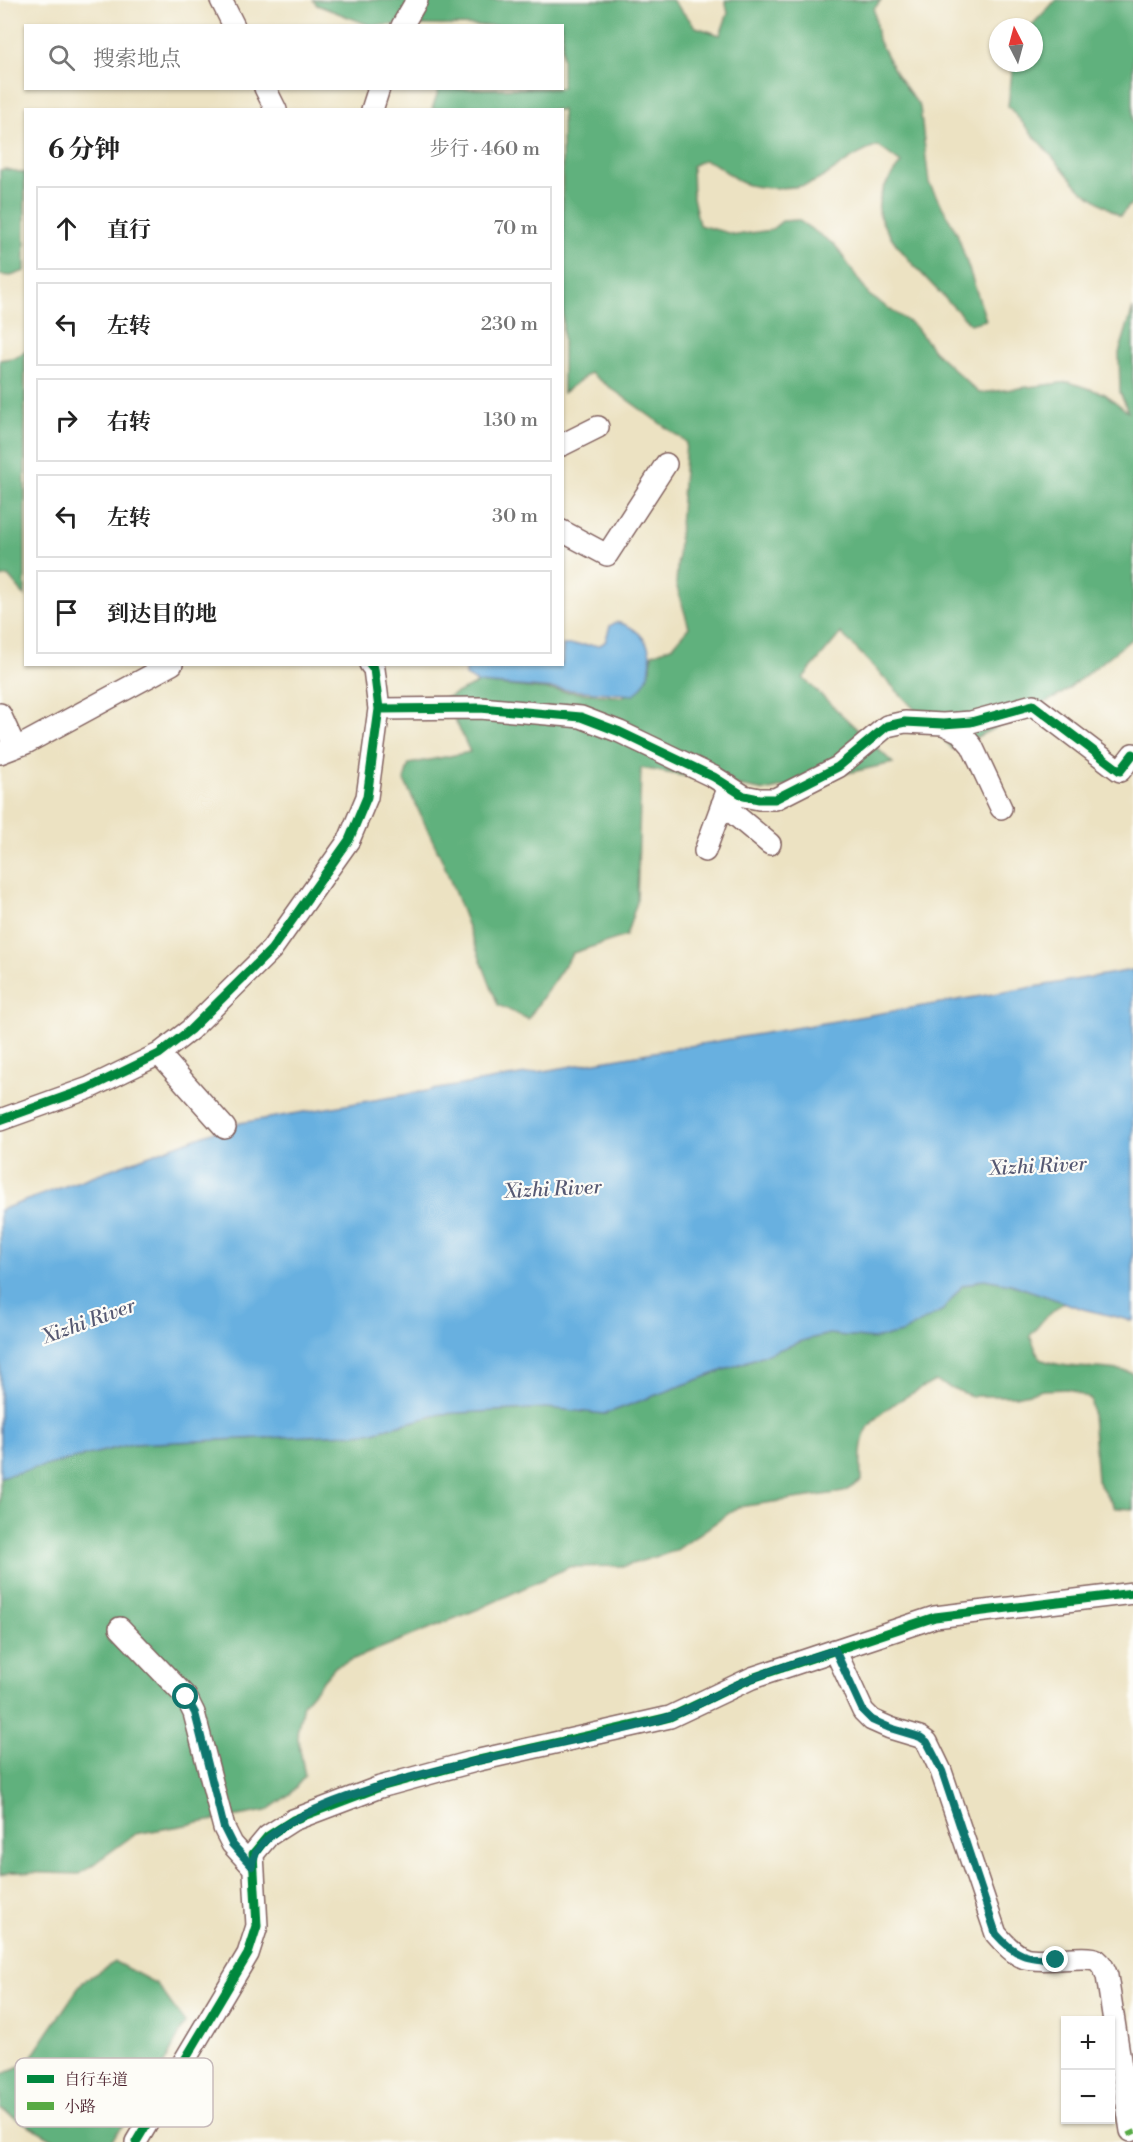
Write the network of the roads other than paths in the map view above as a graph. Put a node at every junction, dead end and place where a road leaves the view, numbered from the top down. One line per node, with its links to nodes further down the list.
1 (221, 0): 3 (street)
2 (417, 0): 4 (street)
3 (233, 24)
4 (403, 24)
5 (266, 90): 7 (street)
6 (378, 90): 8 (street)
7 (275, 108)
8 (373, 108)
9 (598, 426): 10 (street)
10 (564, 444)
11 (666, 464): 12 (street)
12 (564, 532)
13 (168, 666): 18 (street)
14 (372, 666): 15 (street)
15 (379, 709): 20 (street); 24 (street)
16 (0, 714): 18 (street)
17 (943, 724): 19 (street); 20 (street); 21 (street)
18 (7, 750)
19 (1133, 754)
20 (726, 795): 22 (street); 23 (street)
21 (1001, 808)
22 (770, 844)
23 (705, 851)
24 (159, 1054): 25 (street); 26 (street)
25 (0, 1120)
26 (225, 1128)
27 (1133, 1593): 29 (street)
28 (120, 1628): 30 (street)
29 (835, 1650): 30 (street); 33 (street)
30 (252, 1866): 31 (street)
31 (186, 2058)
32 (145, 2127): 34 (street)
33 (1131, 2131)
34 (136, 2142)

